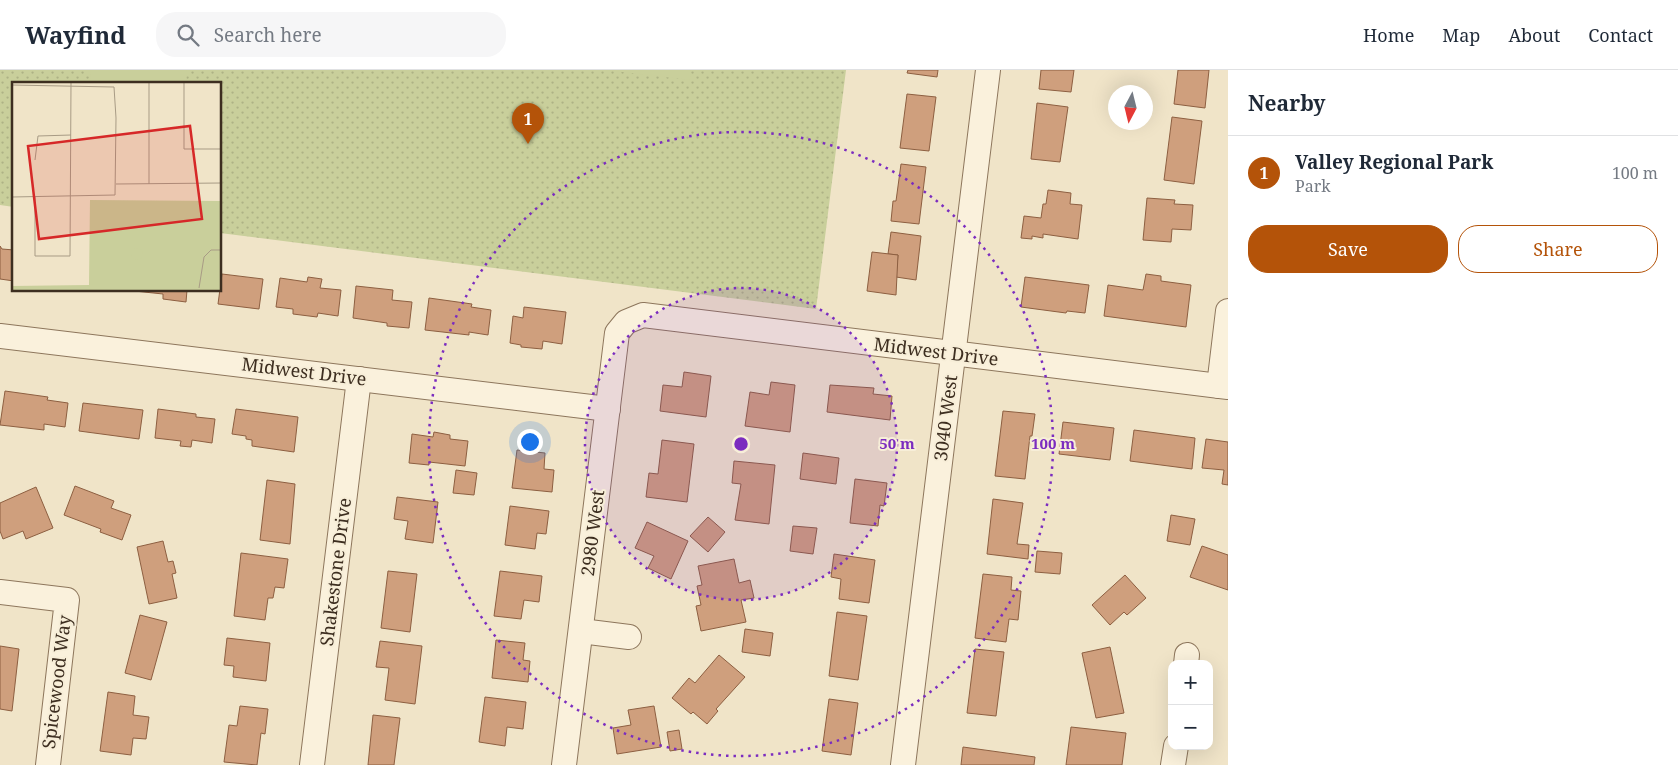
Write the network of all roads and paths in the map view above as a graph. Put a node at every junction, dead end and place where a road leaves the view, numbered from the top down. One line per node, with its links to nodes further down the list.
1 (988, 70): 5 (street, 3040 West)
2 (1228, 311): 7 (street)
3 (643, 315): 5 (street, Midwest Drive); 8 (street, 2980 West)
4 (0, 336): 6 (street, Midwest Drive)
5 (954, 354): 7 (street, Midwest Drive); 16 (street, 3040 West)
6 (359, 379): 8 (street, Midwest Drive); 14 (street, Shakestone Drive)
7 (1224, 387)
8 (608, 409): 10 (street, 2980 West)
9 (0, 592): 13 (street, Spicewood Way)
10 (580, 631): 11 (street); 15 (street, 2980 West)
11 (629, 637)
12 (1176, 750): 17 (street)
13 (48, 765)
14 (312, 765)
15 (564, 765)
16 (903, 765)
17 (1174, 765)

